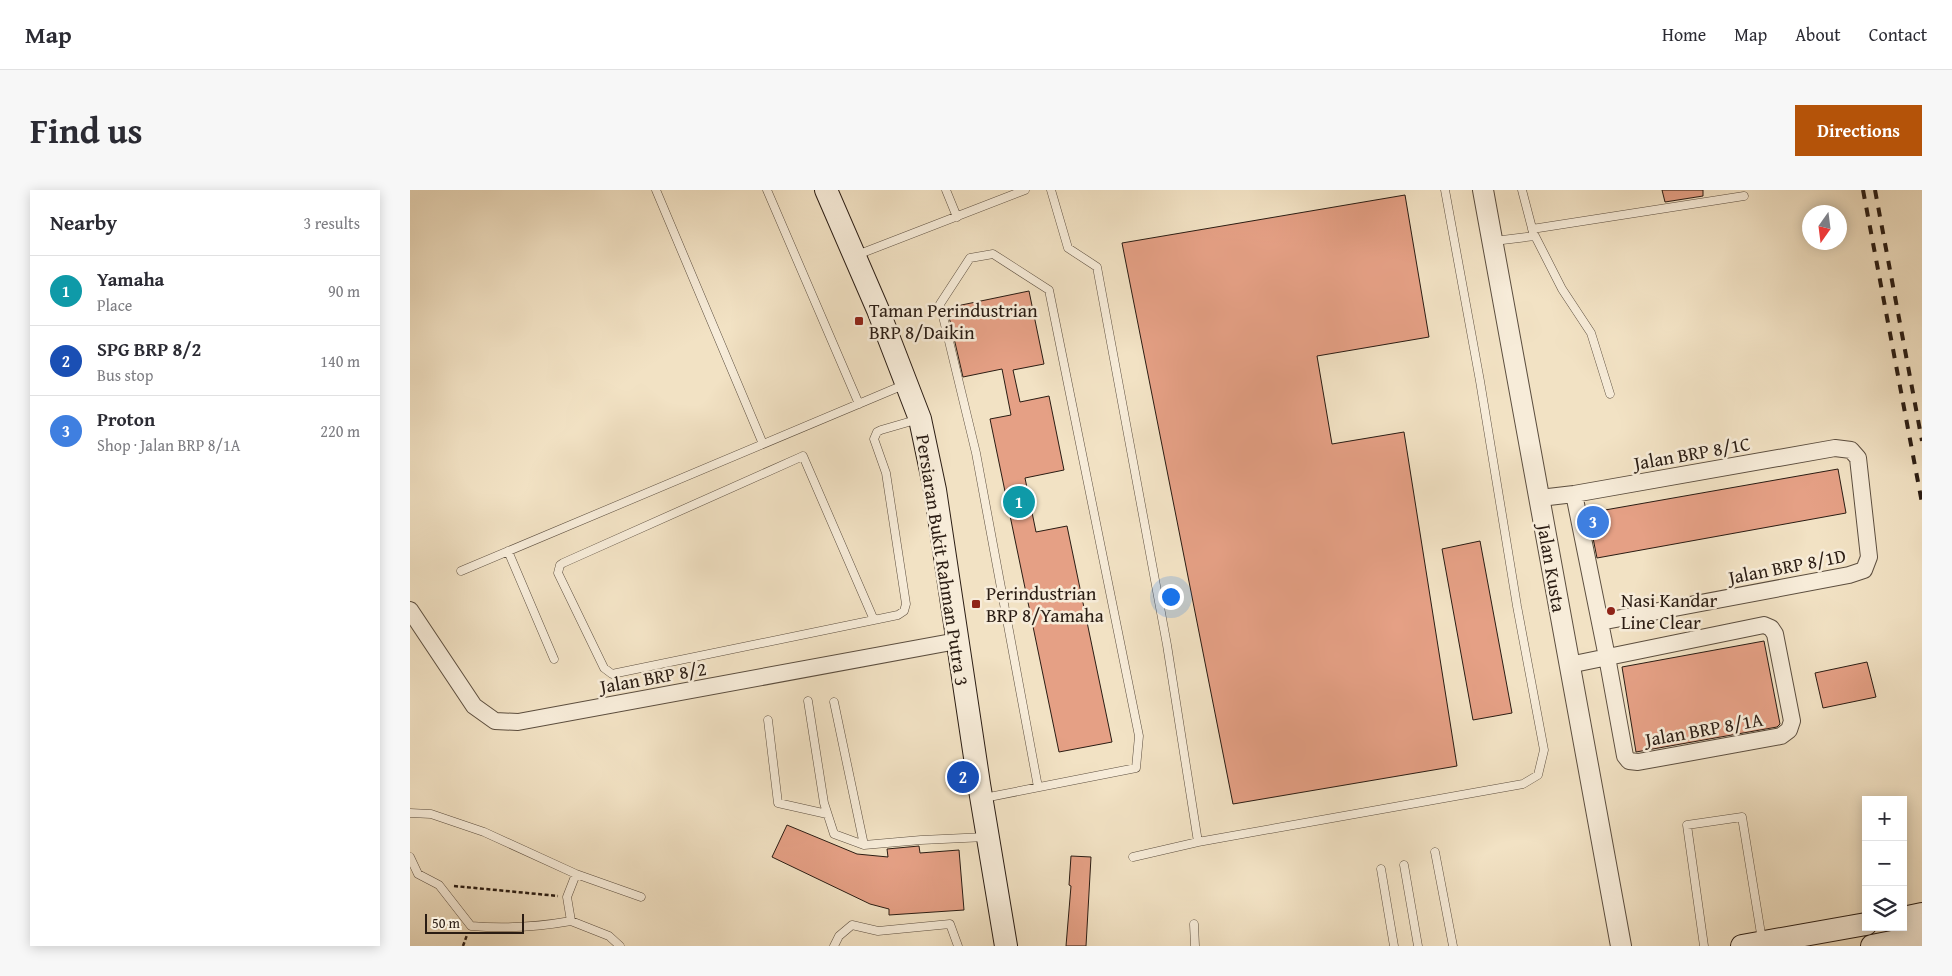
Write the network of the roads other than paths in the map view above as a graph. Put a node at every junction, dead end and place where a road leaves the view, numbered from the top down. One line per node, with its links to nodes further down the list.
1 (656, 190): 19 (lane)
2 (767, 190): 17 (lane)
3 (826, 190): 14 (main road, Persiaran Bukit Rahman Putra 3)
4 (946, 190): 11 (lane)
5 (1025, 190): 11 (lane)
6 (1051, 190): 40 (lane)
7 (1445, 190): 40 (lane)
8 (1483, 190): 13 (street, Jalan Kusta)
9 (1522, 190): 12 (lane)
10 (1744, 196): 12 (lane)
11 (957, 217): 14 (lane)
12 (1534, 233): 13 (lane); 16 (lane)
13 (1492, 242): 21 (street, Jalan Kusta)
14 (855, 256): 15 (main road, Persiaran Bukit Rahman Putra 3)
15 (907, 383): 17 (lane); 18 (main road, Persiaran Bukit Rahman Putra 3)
16 (1610, 394)
17 (859, 404): 19 (lane)
18 (920, 419): 26 (lane); 28 (main road, Persiaran Bukit Rahman Putra 3)
19 (762, 444): 22 (lane)
20 (1574, 494): 21 (street, Jalan BRP 8/1C); 23 (street, Jalan BRP 8/1C); 27 (street, Jalan BRP 8/1A)
21 (1540, 498): 31 (street, Jalan Kusta)
22 (508, 551): 24 (lane); 30 (lane)
23 (1864, 570): 27 (street, Jalan BRP 8/1D)
24 (461, 571)
25 (410, 610): 28 (street, Jalan BRP 8/2)
26 (874, 620): 26 (lane)
27 (1600, 622): 29 (street, Jalan BRP 8/1A)
28 (957, 641): 36 (main road, Persiaran Bukit Rahman Putra 3)
29 (1607, 657): 29 (street, Jalan BRP 8/1A); 31 (street)
30 (554, 659)
31 (1569, 665): 64 (street, Jalan Kusta)
32 (808, 701): 38 (lane)
33 (834, 702): 41 (lane)
34 (768, 720): 38 (lane)
35 (1038, 787): 35 (lane); 36 (lane)
36 (981, 799): 39 (main road, Persiaran Bukit Rahman Putra 3)
37 (410, 813): 47 (lane)
38 (827, 814): 41 (lane)
39 (988, 837): 41 (lane); 59 (main road, Persiaran Bukit Rahman Putra 3)
40 (1198, 842): 43 (lane)
41 (864, 845)
42 (1435, 852): 63 (lane)
43 (1133, 857)
44 (410, 858): 51 (lane)
45 (1404, 865): 62 (lane)
46 (1381, 869): 61 (lane)
47 (576, 874): 48 (lane); 51 (lane)
48 (641, 897)
49 (1922, 914): 50 (main road)
50 (1907, 917)
51 (571, 921): 56 (lane)
52 (1194, 924): 60 (lane)
53 (1862, 925): 55 (main road)
54 (1922, 936): 66 (main road)
55 (1752, 944): 65 (lane)
56 (620, 946)
57 (834, 946): 58 (lane)
58 (958, 946)
59 (1006, 946)
60 (1195, 946)
61 (1394, 946)
62 (1418, 946)
63 (1453, 946)
64 (1621, 946)
65 (1704, 946)
66 (1872, 946)

